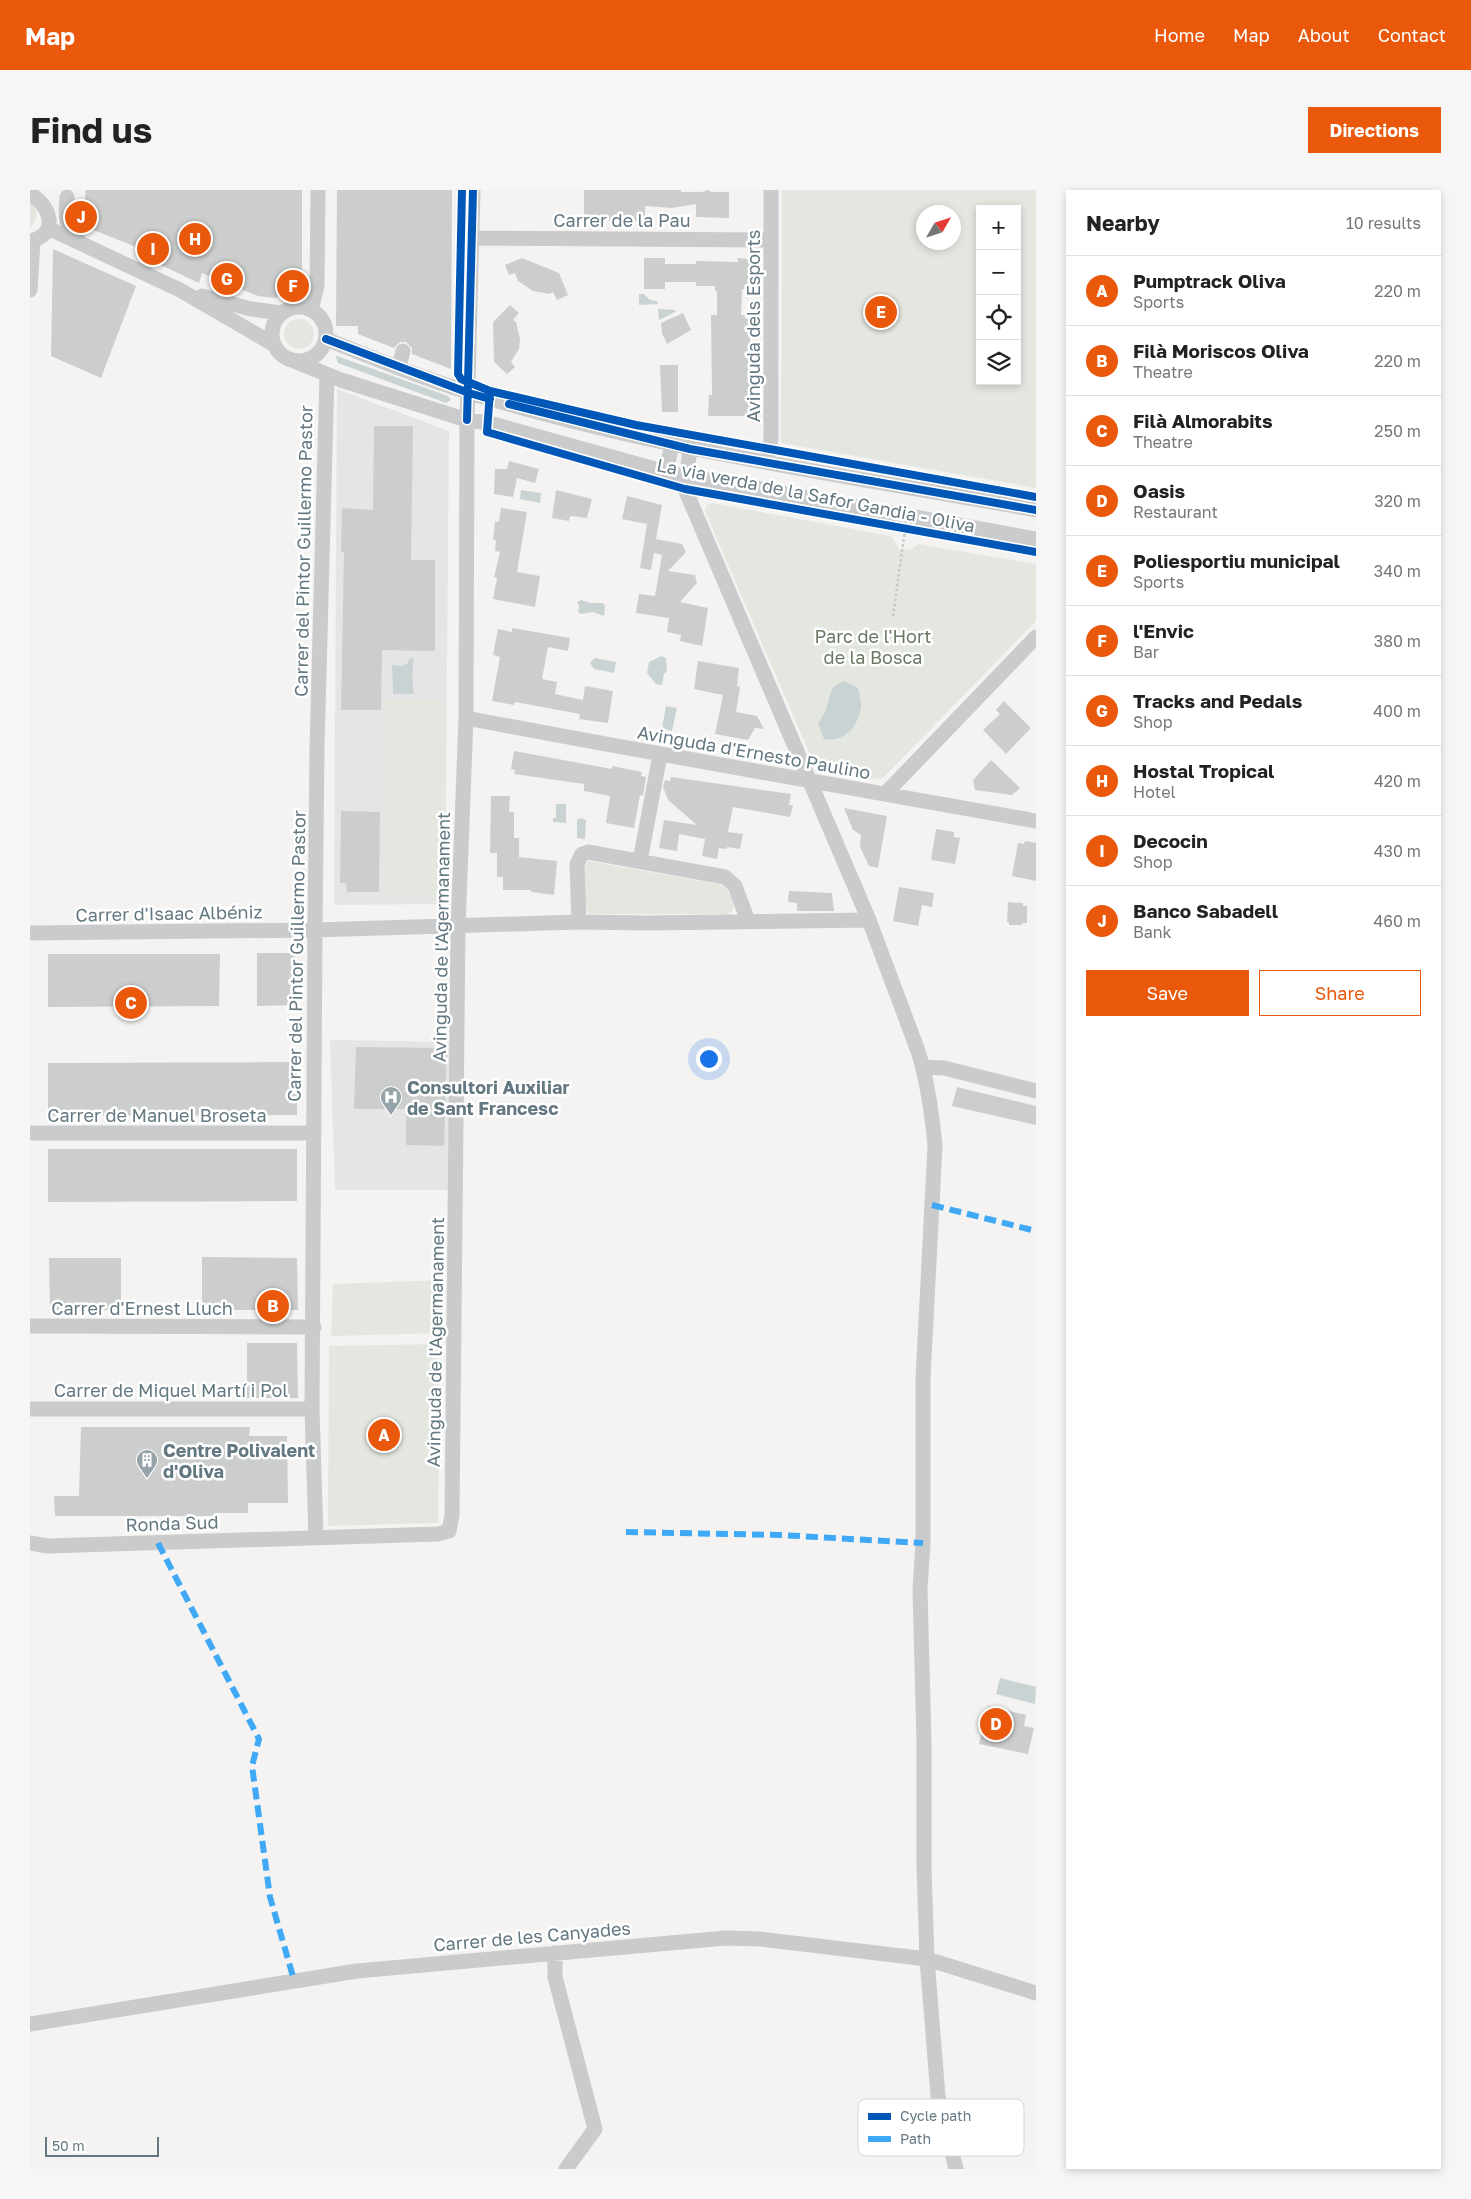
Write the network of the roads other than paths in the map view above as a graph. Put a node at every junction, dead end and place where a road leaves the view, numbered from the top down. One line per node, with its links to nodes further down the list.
1 (318, 190): 13 (street)
2 (473, 190): 7 (street, Avinguda de l'Agermanament)
3 (772, 190): 8 (street, Avinguda dels Esports)
4 (68, 193): 6 (street); 10 (street)
5 (30, 194): 6 (street)
6 (48, 223): 9 (street); 10 (street)
7 (472, 238): 8 (street, Carrer de la Pau); 21 (street, Avinguda de l'Agermanament)
8 (771, 240): 25 (street, Avinguda dels Esports)
9 (32, 241): 11 (street)
10 (82, 243): 12 (street)
11 (30, 290)
12 (180, 290): 14 (street); 16 (street)
13 (311, 310): 14 (street); 15 (street)
14 (281, 313): 16 (street)
15 (326, 338): 18 (street); 19 (street)
16 (273, 344): 18 (street)
17 (403, 351): 19 (street)
18 (294, 361): 20 (street)
19 (399, 367): 21 (street)
20 (327, 375): 22 (street); 41 (street, Carrer del Pintor Guillermo Pastor)
21 (469, 393): 22 (street, Avinguda de l'Agermanament); 23 (street)
22 (467, 420): 26 (street); 31 (street, Avinguda de l'Agermanament)
23 (672, 444): 24 (street); 26 (street)
24 (690, 449): 25 (street); 27 (street)
25 (767, 462): 28 (street)
26 (666, 472): 27 (street)
27 (686, 477): 29 (street); 33 (street)
28 (1036, 510)
29 (1036, 539)
30 (1036, 637): 34 (street)
31 (466, 718): 32 (street, Avinguda d'Ernesto Paulino); 40 (street, Avinguda de l'Agermanament)
32 (660, 755): 33 (street, Avinguda d'Ernesto Paulino); 36 (street)
33 (810, 780): 34 (street, Avinguda d'Ernesto Paulino); 37 (street)
34 (885, 794): 35 (street, Avinguda d'Ernesto Paulino)
35 (1036, 821)
36 (640, 861): 38 (street); 39 (street)
37 (869, 920): 38 (street, Carrer d'Isaac Albéniz); 43 (street)
38 (748, 921): 39 (street, Carrer d'Isaac Albéniz)
39 (578, 922): 40 (street, Carrer d'Isaac Albéniz)
40 (458, 927): 41 (street, Carrer d'Isaac Albéniz); 51 (street, Avinguda de l'Agermanament)
41 (315, 930): 42 (street, Carrer d'Isaac Albéniz); 46 (street, Carrer del Pintor Guillermo Pastor)
42 (30, 933)
43 (924, 1067): 44 (street); 54 (street)
44 (1036, 1091)
45 (30, 1133): 46 (street, Carrer de Manuel Broseta)
46 (313, 1134): 48 (street, Carrer del Pintor Guillermo Pastor)
47 (30, 1326): 48 (street, Carrer d'Ernest Lluch)
48 (314, 1327): 50 (street, Carrer del Pintor Guillermo Pastor)
49 (30, 1409): 50 (street, Carrer de Miquel Martí i Pol)
50 (312, 1409): 51 (street, Carrer del Pintor Guillermo Pastor)
51 (316, 1537): 52 (street, Ronda Sud)
52 (30, 1543)
53 (555, 1953): 54 (street, Carrer de les Canyades); 56 (street, Carrer de les Canyades); 59 (street)
54 (927, 1959): 55 (street, Carrer de les Canyades); 57 (street)
55 (1036, 1993)
56 (30, 2024)
57 (939, 2099)
58 (953, 2156): 60 (street)
59 (566, 2169)
60 (956, 2169)

